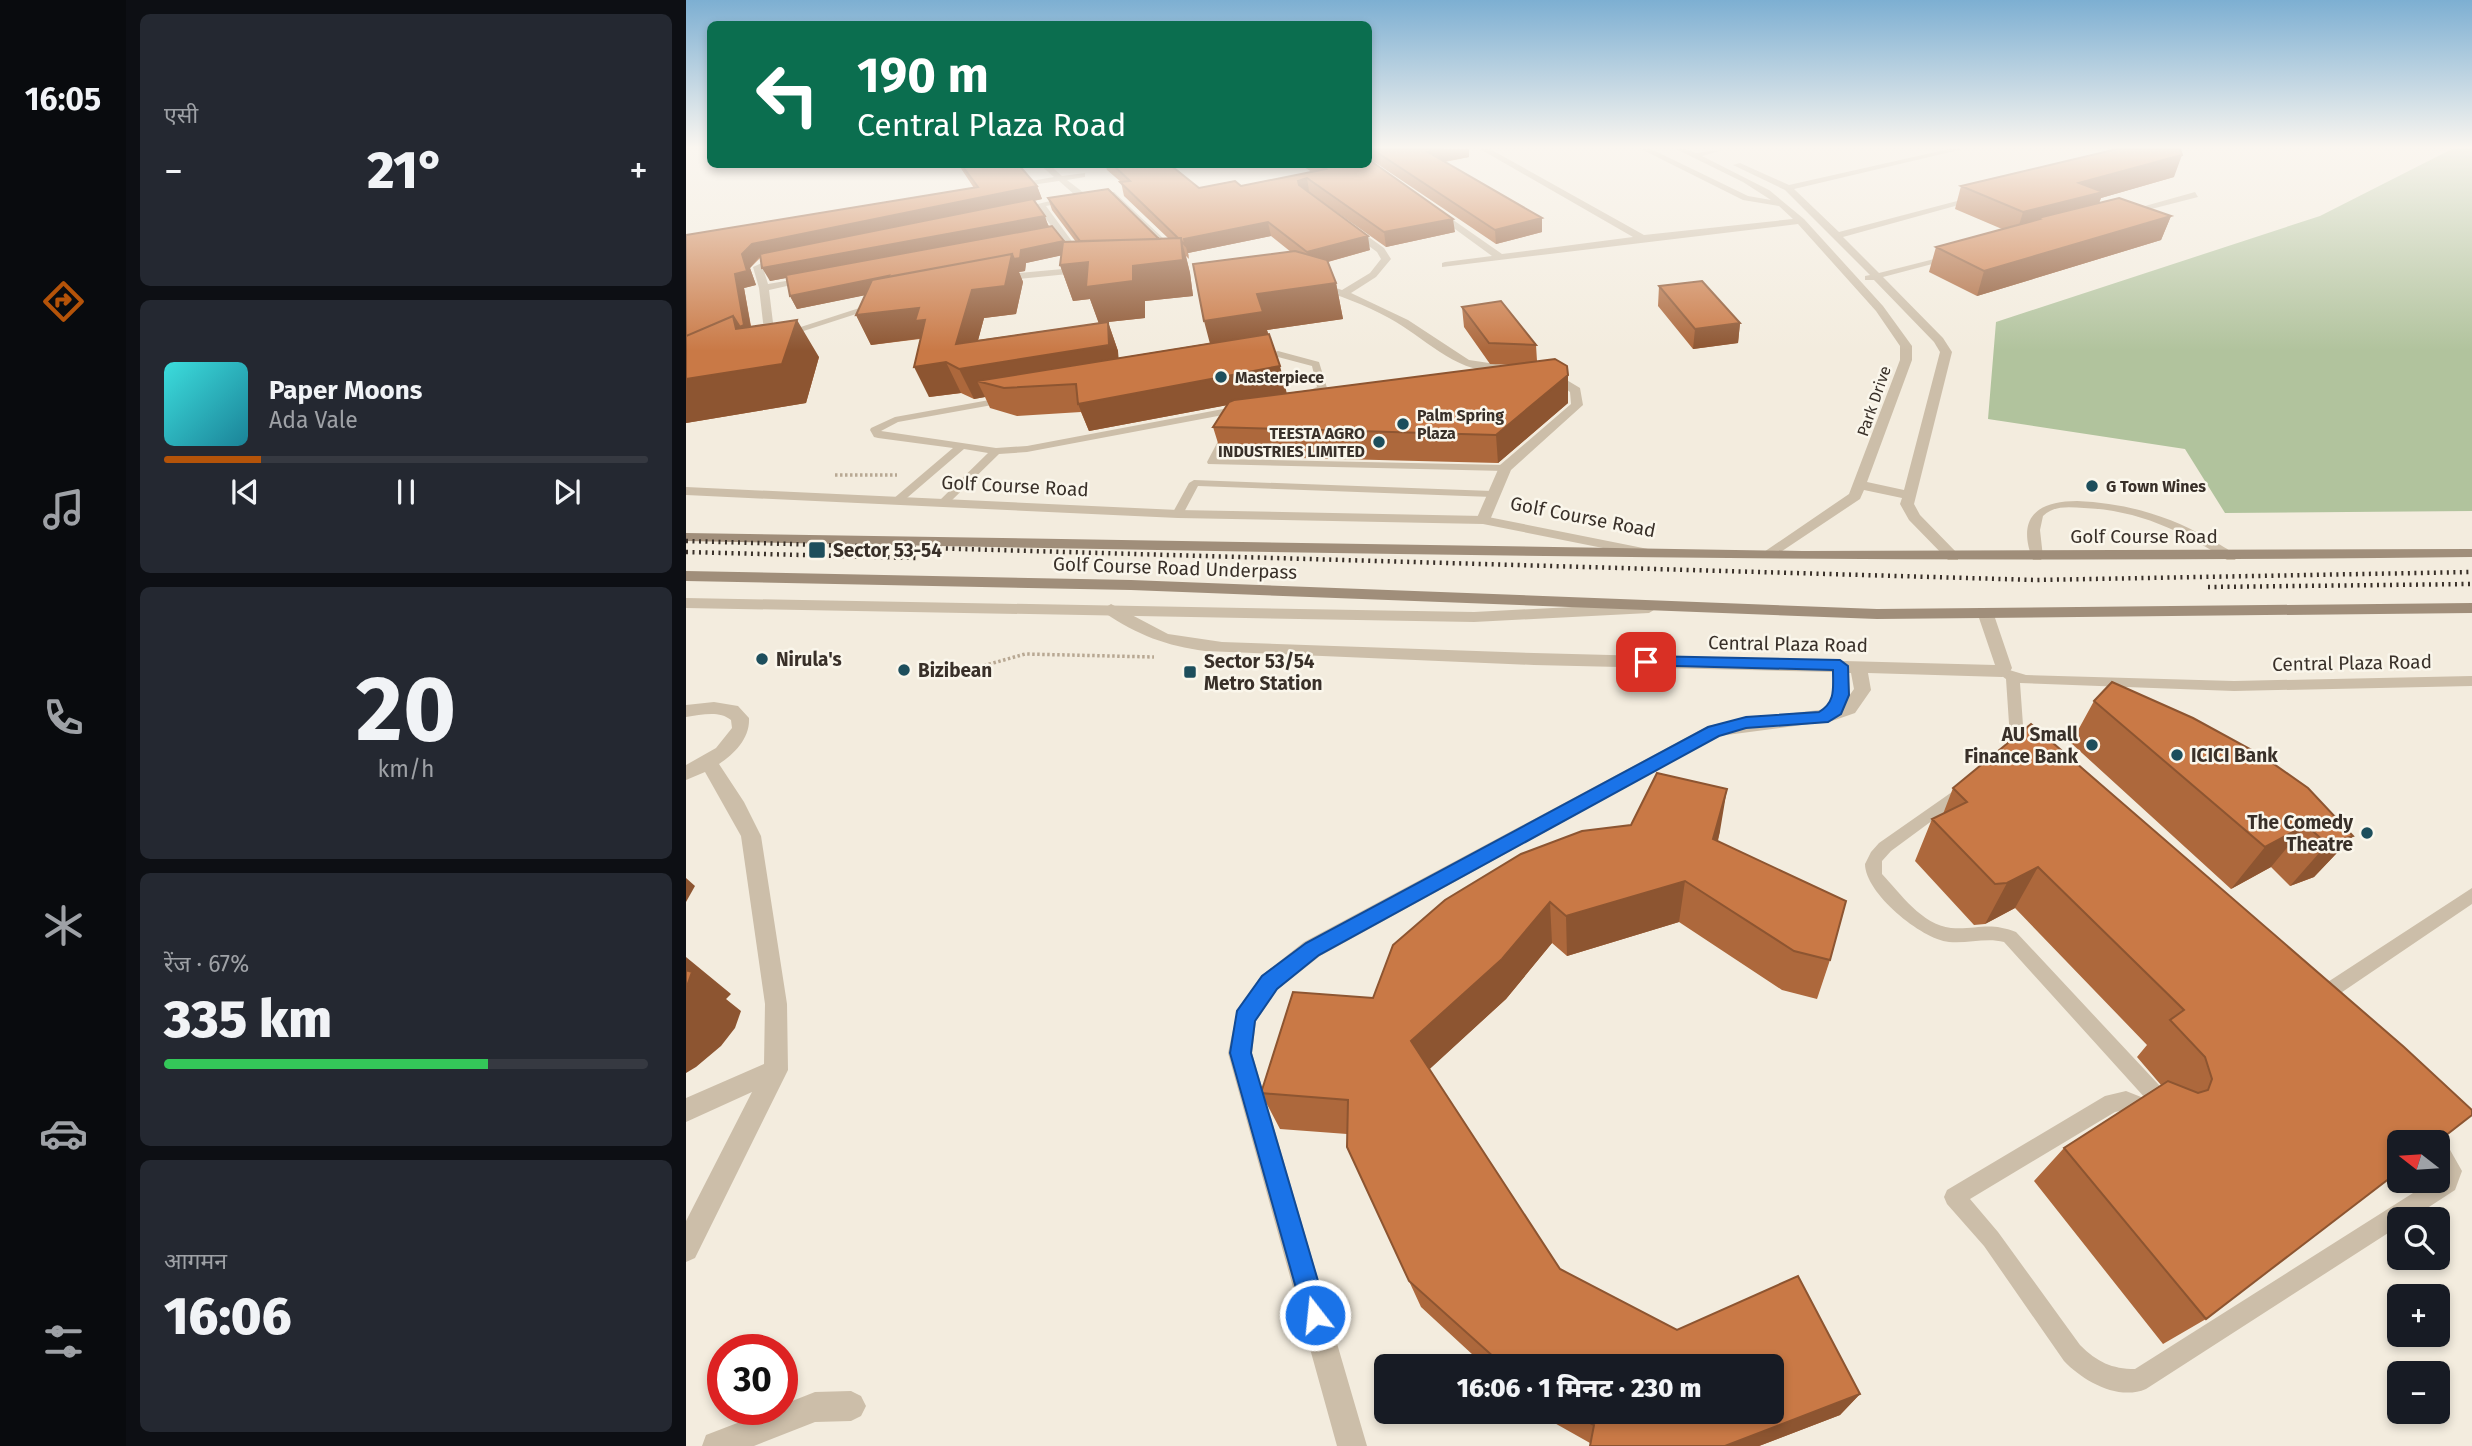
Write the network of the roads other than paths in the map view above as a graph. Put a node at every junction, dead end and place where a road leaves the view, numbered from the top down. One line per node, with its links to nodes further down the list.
1 (1049, 216): 10 (street)
2 (1137, 216): 17 (street)
3 (1443, 216): 16 (street)
4 (1604, 216): 13 (street)
5 (1795, 216): 9 (street, Park Drive)
6 (1818, 216): 12 (street, Park Drive)
7 (1908, 216): 12 (street)
8 (1339, 219): 27 (street)
9 (1800, 221): 13 (street); 24 (street, Park Drive)
10 (1060, 232): 11 (street); 20 (street)
11 (1047, 235)
12 (1838, 235): 21 (street, Park Drive)
13 (1642, 238): 16 (street)
14 (800, 253): 26 (street)
15 (1960, 255): 21 (street)
16 (1501, 258): 18 (street)
17 (1174, 265)
18 (1445, 265)
19 (1100, 269): 20 (street)
20 (1088, 270): 23 (street)
21 (1879, 276): 24 (street); 48 (street, Park Drive)
22 (818, 278): 26 (street)
23 (992, 279)
24 (1854, 280): 45 (street, Park Drive)
25 (1307, 283): 27 (street)
26 (764, 288): 29 (street)
27 (1344, 293): 32 (street)
28 (891, 302): 29 (street)
29 (770, 339): 30 (street)
30 (759, 344)
31 (1243, 360): 36 (lane)
32 (1521, 368)
33 (1533, 368): 34 (street)
34 (1564, 380): 35 (lane); 43 (street)
35 (1537, 384)
36 (1298, 397)
37 (1016, 398): 40 (lane)
38 (1245, 408): 41 (lane)
39 (1238, 422): 42 (lane)
40 (962, 446): 41 (lane); 49 (lane)
41 (996, 451): 50 (lane)
42 (1212, 462): 43 (lane); 44 (lane)
43 (1505, 468): 47 (street)
44 (1194, 484): 47 (lane); 51 (lane)
45 (1861, 485): 48 (street); 56 (street, Park Drive)
46 (686, 491): 49 (street, Golf Course Road)
47 (1492, 494): 52 (street)
48 (1906, 495): 57 (street)
49 (897, 501): 50 (street, Golf Course Road)
50 (943, 503): 51 (street, Golf Course Road)
51 (1178, 514): 52 (street, Golf Course Road)
52 (1483, 520): 54 (street, Golf Course Road)
53 (686, 537): 54 (main road, Golf Course Road Underpass)
54 (1648, 553): 56 (main road, Golf Course Road)
55 (2472, 553): 58 (main road, Golf Course Road)
56 (1768, 554): 57 (main road, Golf Course Road)
57 (1953, 556): 59 (main road, Golf Course Road)
58 (2231, 557): 59 (main road, Golf Course Road); 59 (lane)
59 (2037, 558)
60 (686, 576): 62 (main road, Golf Course Road Underpass)
61 (686, 603): 64 (street)
62 (1663, 607): 64 (street); 65 (main road)
63 (2472, 608): 65 (main road)
64 (1111, 609): 66 (street, Central Plaza Road)
65 (1986, 615): 67 (street)
66 (1849, 666): 67 (street, Central Plaza Road); 82 (street)
67 (2007, 674): 68 (lane, Central Plaza Road); 70 (lane)
68 (2472, 681)
69 (686, 711): 71 (street)
70 (2017, 760)
71 (709, 763): 72 (street); 76 (street)
72 (686, 773)
73 (1973, 783): 78 (lane)
74 (2472, 895): 75 (lane)
75 (2310, 1003)
76 (776, 1070): 77 (street); 79 (street)
77 (686, 1111)
78 (2431, 1194)
79 (686, 1250)
80 (851, 1406): 81 (street)
81 (717, 1446)
82 (1352, 1446)

